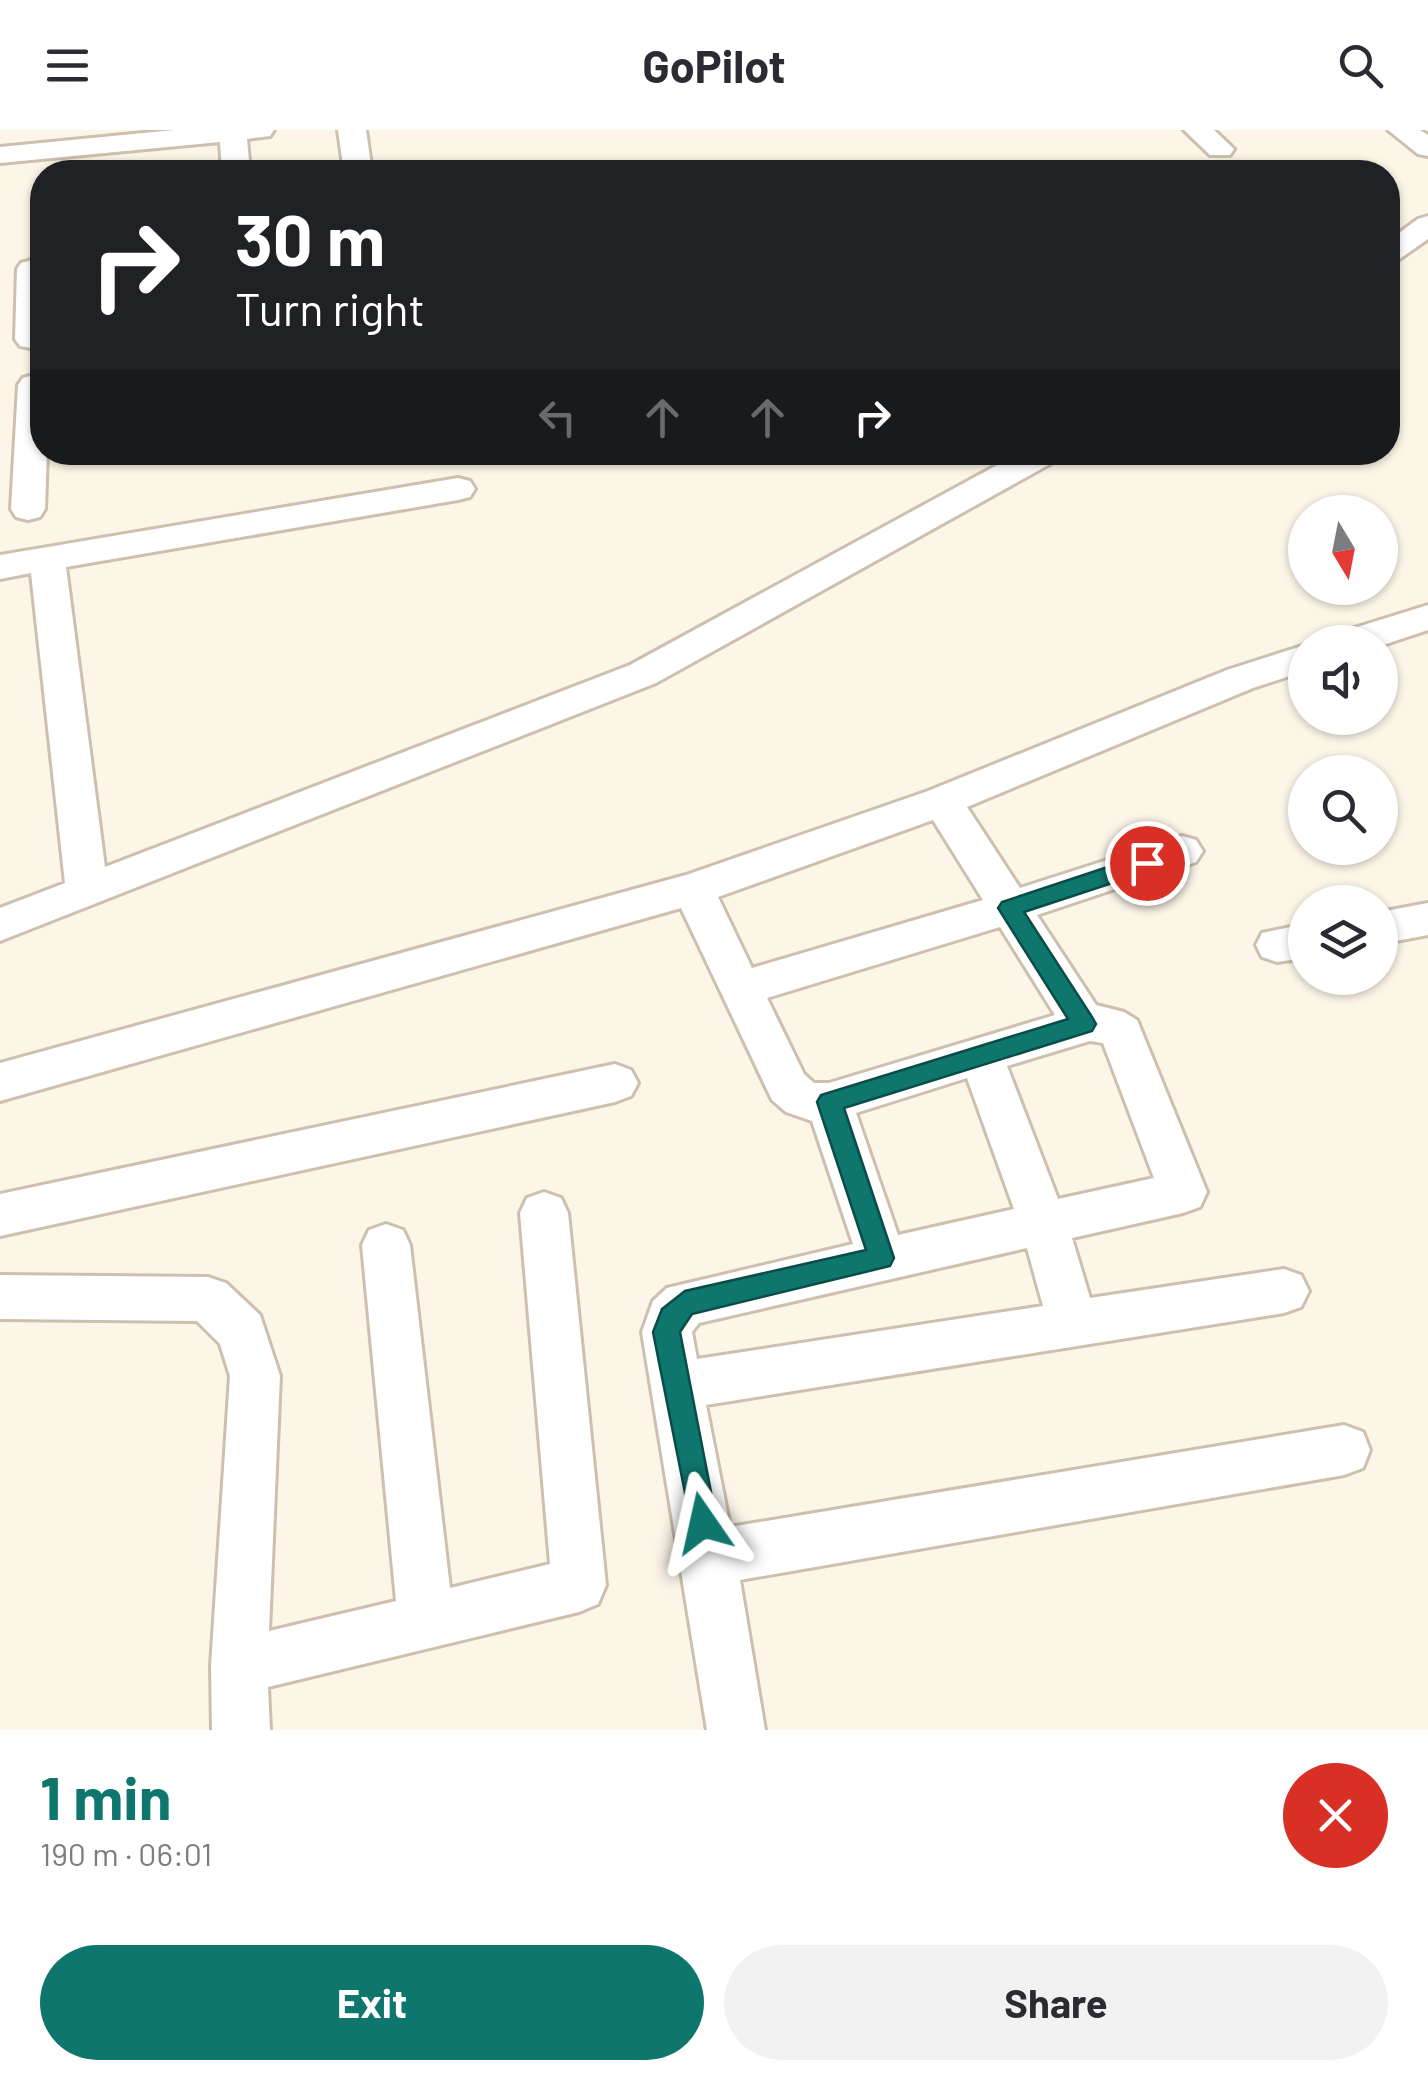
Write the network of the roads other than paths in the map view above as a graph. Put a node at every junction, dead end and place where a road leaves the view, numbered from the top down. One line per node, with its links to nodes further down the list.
1 (352, 130): 9 (street)
2 (1198, 130): 6 (street)
3 (1402, 130): 5 (street)
4 (247, 131): 7 (street); 8 (street)
5 (1428, 148)
6 (1220, 149)
7 (0, 154)
8 (239, 160)
9 (356, 160)
10 (1428, 226): 11 (street)
11 (1400, 246)
12 (0, 262): 13 (street)
13 (30, 268)
14 (25, 386): 17 (street)
15 (1023, 465): 26 (street)
16 (458, 489): 18 (street)
17 (28, 509)
18 (48, 559): 19 (street); 26 (street)
19 (0, 567)
20 (1428, 617): 21 (street)
21 (1398, 627)
22 (1288, 663): 23 (street)
23 (942, 801): 25 (street); 27 (street)
24 (1182, 851): 27 (street)
25 (693, 889): 31 (street); 34 (street)
26 (87, 892): 29 (street)
27 (1010, 908): 31 (street); 32 (street)
28 (1428, 919): 30 (street)
29 (0, 925)
30 (1398, 925)
31 (740, 989): 36 (street)
32 (1084, 1024): 33 (street); 39 (street)
33 (980, 1056): 36 (street); 39 (street)
34 (0, 1082)
35 (615, 1083): 38 (street)
36 (830, 1102): 41 (street)
37 (544, 1212): 48 (street)
38 (0, 1215)
39 (1044, 1226): 41 (street); 44 (street)
40 (386, 1245): 48 (street)
41 (881, 1258): 45 (street)
42 (1284, 1291): 44 (street)
43 (0, 1297): 49 (street)
44 (1072, 1321): 45 (street)
45 (676, 1386): 47 (street)
46 (1344, 1450): 47 (street)
47 (710, 1558): 51 (street)
48 (426, 1622): 49 (street)
49 (239, 1666): 50 (street)
50 (241, 1730)
51 (736, 1730)

